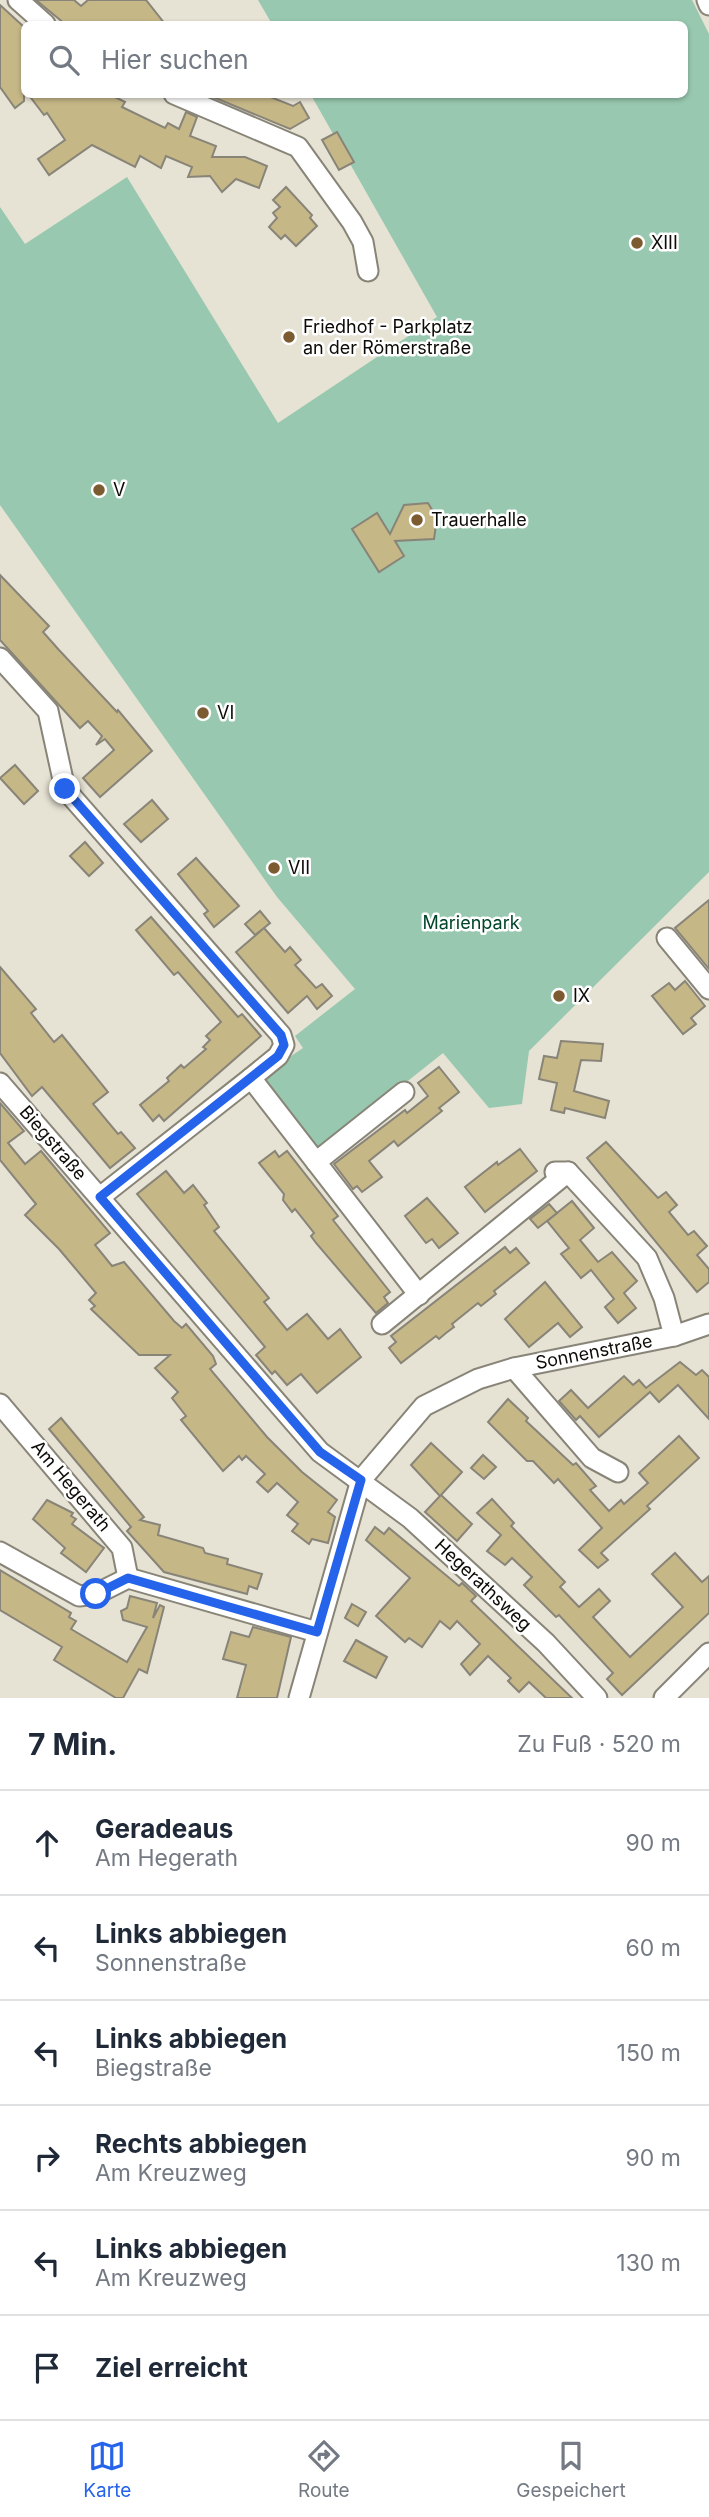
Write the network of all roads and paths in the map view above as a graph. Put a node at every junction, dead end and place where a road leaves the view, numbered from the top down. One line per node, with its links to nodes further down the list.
1 (18, 0): 2 (street)
2 (42, 21)
3 (183, 98): 4 (street)
4 (368, 271)
5 (0, 658): 8 (street)
6 (667, 938): 7 (street)
7 (709, 989)
8 (251, 1078): 11 (street); 12 (street)
9 (0, 1083): 12 (street, Biegstraße)
10 (404, 1091): 11 (street)
11 (316, 1162): 13 (street)
12 (100, 1197): 20 (street, Biegstraße)
13 (419, 1295): 14 (street); 16 (street, Sonnenstraße)
14 (382, 1324)
15 (709, 1324): 16 (street, Sonnenstraße)
16 (674, 1336): 17 (street, Sonnenstraße)
17 (514, 1368): 19 (street, Sonnenstraße); 20 (street, Sonnenstraße)
18 (0, 1404): 22 (street, Am Hegerath)
19 (618, 1472)
20 (361, 1480): 23 (street, Sonnenstraße); 26 (street, Hegerathsweg)
21 (0, 1552): 22 (street)
22 (128, 1578): 23 (street)
23 (317, 1632): 25 (street, Sonnenstraße)
24 (709, 1653): 27 (street)
25 (299, 1698)
26 (597, 1698)
27 (664, 1698)

